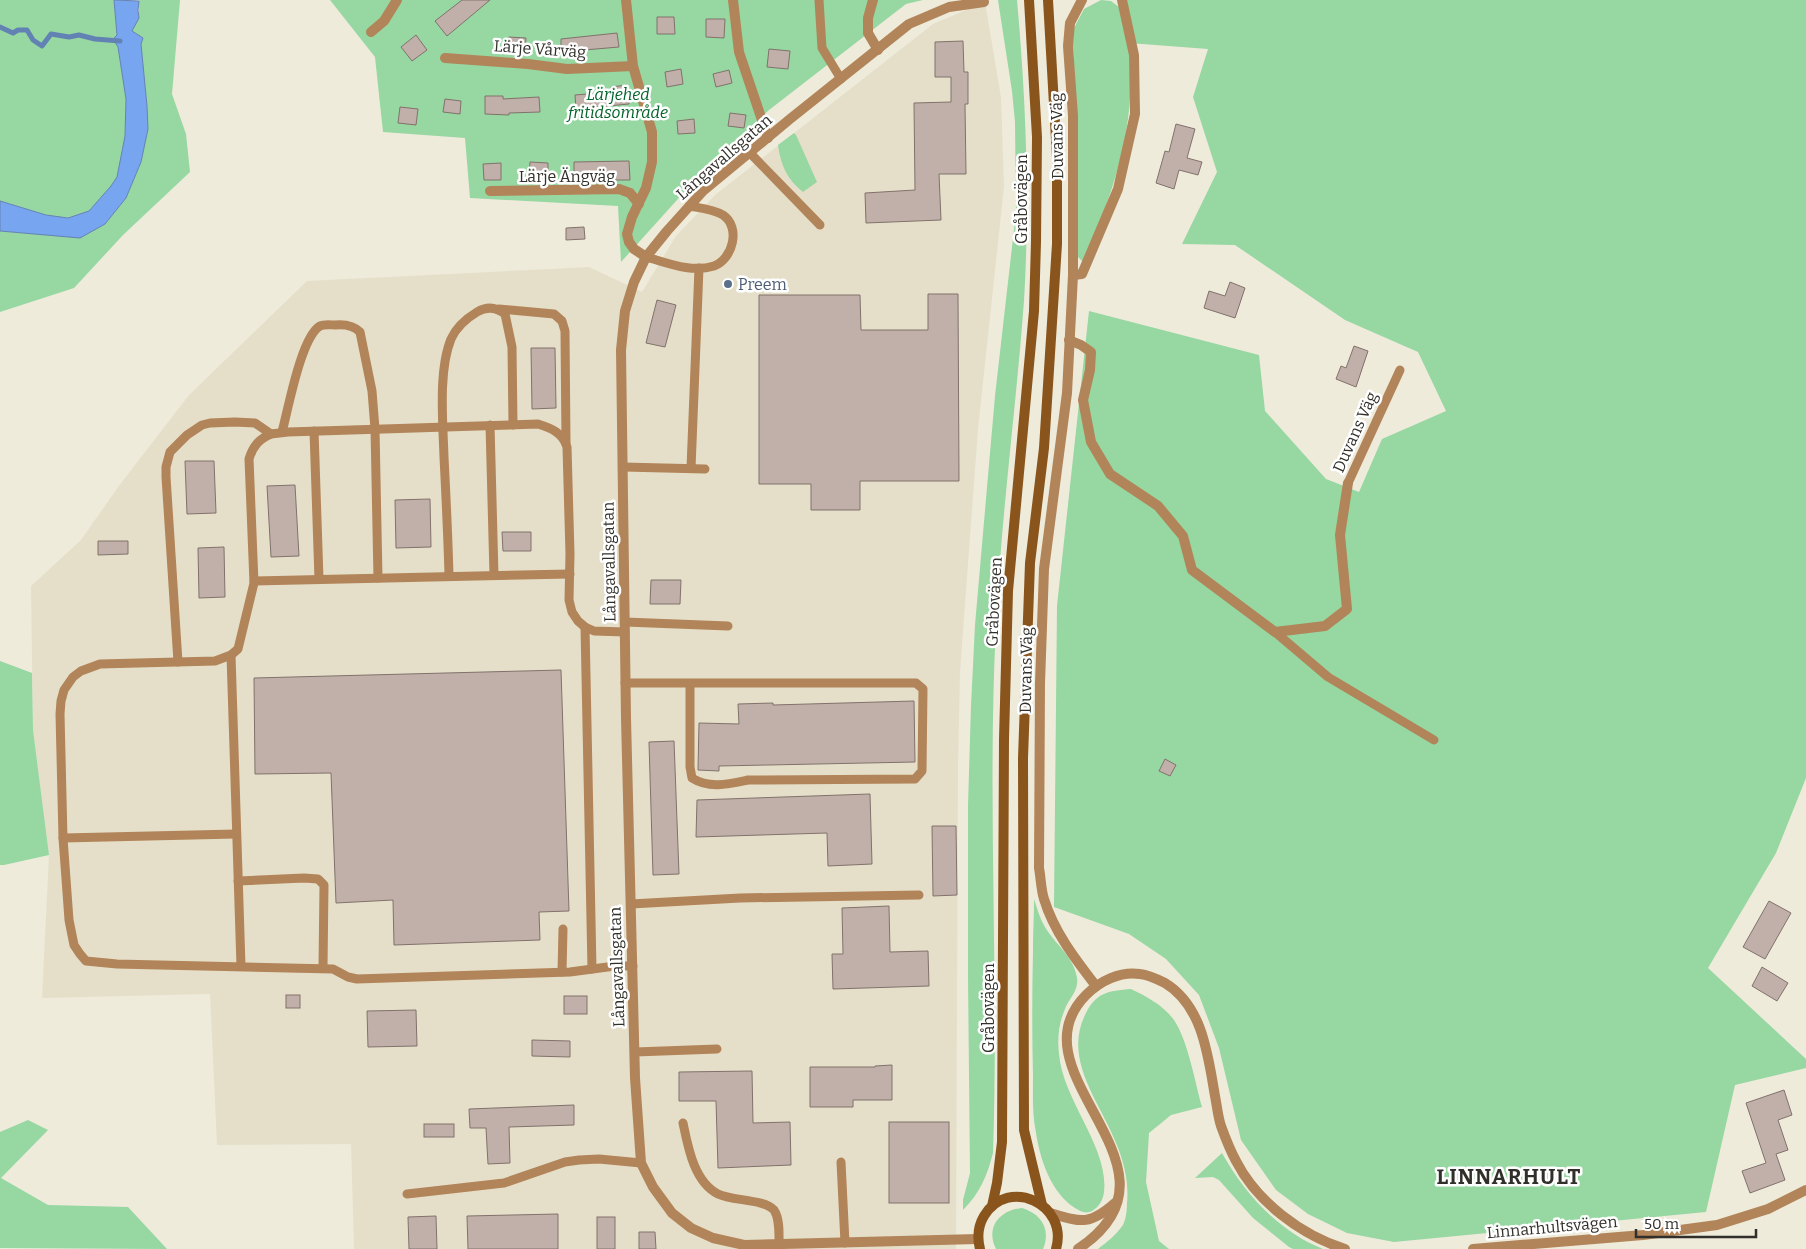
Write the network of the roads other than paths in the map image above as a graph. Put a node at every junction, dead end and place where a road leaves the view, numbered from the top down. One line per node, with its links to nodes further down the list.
1 (397, 0): 11 (street)
2 (626, 0): 14 (street)
3 (734, 0): 16 (street)
4 (819, 0): 15 (lane)
5 (872, 0): 12 (street)
6 (1029, 0): 76 (main road, Gråbovägen)
7 (1048, 0): 75 (main road, Gråbovägen)
8 (1082, 0): 24 (street, Duvans Väg)
9 (1122, 0): 24 (street)
10 (984, 2): 12 (street, Långavallsgatan)
11 (371, 32)
12 (878, 50): 15 (street, Långavallsgatan)
13 (445, 58): 14 (street, Lärje Vårväg)
14 (633, 66): 19 (street)
15 (841, 79): 16 (street, Långavallsgatan)
16 (768, 138): 17 (street, Långavallsgatan)
17 (750, 153): 20 (street, Långavallsgatan); 21 (lane)
18 (490, 191): 19 (street, Lärje Ängväg)
19 (639, 204): 22 (street)
20 (689, 206): 22 (street, Långavallsgatan); 23 (lane)
21 (820, 225)
22 (646, 257): 23 (lane); 36 (street, Långavallsgatan)
23 (699, 268): 37 (lane)
24 (1072, 275): 26 (street, Duvans Väg)
25 (499, 309): 29 (lane); 30 (lane); 35 (lane)
26 (1069, 340): 49 (street); 66 (street, Duvans Väg)
27 (1400, 370): 39 (lane, Duvans Väg)
28 (490, 425): 29 (lane); 30 (lane); 41 (lane)
29 (513, 425): 35 (lane)
30 (443, 426): 31 (lane); 42 (lane)
31 (375, 429): 32 (lane); 33 (lane); 43 (lane)
32 (314, 431): 33 (lane); 44 (lane)
33 (282, 432): 34 (lane)
34 (271, 434): 45 (lane); 51 (lane)
35 (566, 443): 40 (lane)
36 (623, 467): 37 (lane); 48 (street, Långavallsgatan)
37 (691, 468): 38 (lane)
38 (705, 469)
39 (1348, 483): 49 (street, Duvans Väg)
40 (570, 574): 41 (lane); 47 (lane)
41 (494, 575): 42 (lane)
42 (449, 576): 43 (lane)
43 (378, 578): 44 (lane)
44 (318, 579): 45 (lane)
45 (254, 581): 50 (lane)
46 (728, 626): 48 (lane)
47 (585, 627): 48 (lane); 64 (lane)
48 (625, 627): 52 (street, Långavallsgatan)
49 (1275, 632): 54 (lane)
50 (231, 655): 51 (lane); 55 (lane)
51 (178, 662): 56 (lane)
52 (625, 683): 53 (lane); 59 (street, Långavallsgatan)
53 (690, 683): 53 (lane)
54 (1434, 740)
55 (236, 834): 56 (lane); 57 (lane)
56 (63, 838): 61 (lane)
57 (238, 880): 61 (lane); 63 (lane)
58 (919, 895): 59 (lane)
59 (631, 904): 62 (street, Långavallsgatan)
60 (563, 930): 65 (lane)
61 (241, 966): 63 (lane)
62 (633, 966): 64 (lane); 68 (street, Långavallsgatan)
63 (323, 968): 65 (lane)
64 (592, 969): 65 (lane)
65 (562, 972)
66 (1096, 986): 74 (street); 86 (street)
67 (717, 1049): 68 (lane)
68 (634, 1052): 71 (street, Långavallsgatan)
69 (683, 1123): 79 (lane)
70 (841, 1162): 78 (lane)
71 (641, 1163): 73 (lane); 83 (street, Långavallsgatan)
72 (1806, 1190): 87 (street, Linnarhultsvägen)
73 (407, 1194)
74 (1118, 1201): 77 (street); 85 (street)
75 (1042, 1204): 76 (main road); 77 (main road, Gråbovägen)
76 (992, 1206): 80 (main road, Gråbovägen)
77 (1050, 1213): 84 (main road, Gråbovägen)
78 (845, 1243): 79 (street, Långavallsgatan); 82 (street, Långavallsgatan)
79 (779, 1244): 83 (street, Långavallsgatan)
80 (979, 1244): 81 (street, Långavallsgatan)
81 (903, 1245): 82 (street, Långavallsgatan)
82 (871, 1246)
83 (742, 1248)
84 (1056, 1249)
85 (1078, 1249)
86 (1345, 1249)
87 (1474, 1249)

